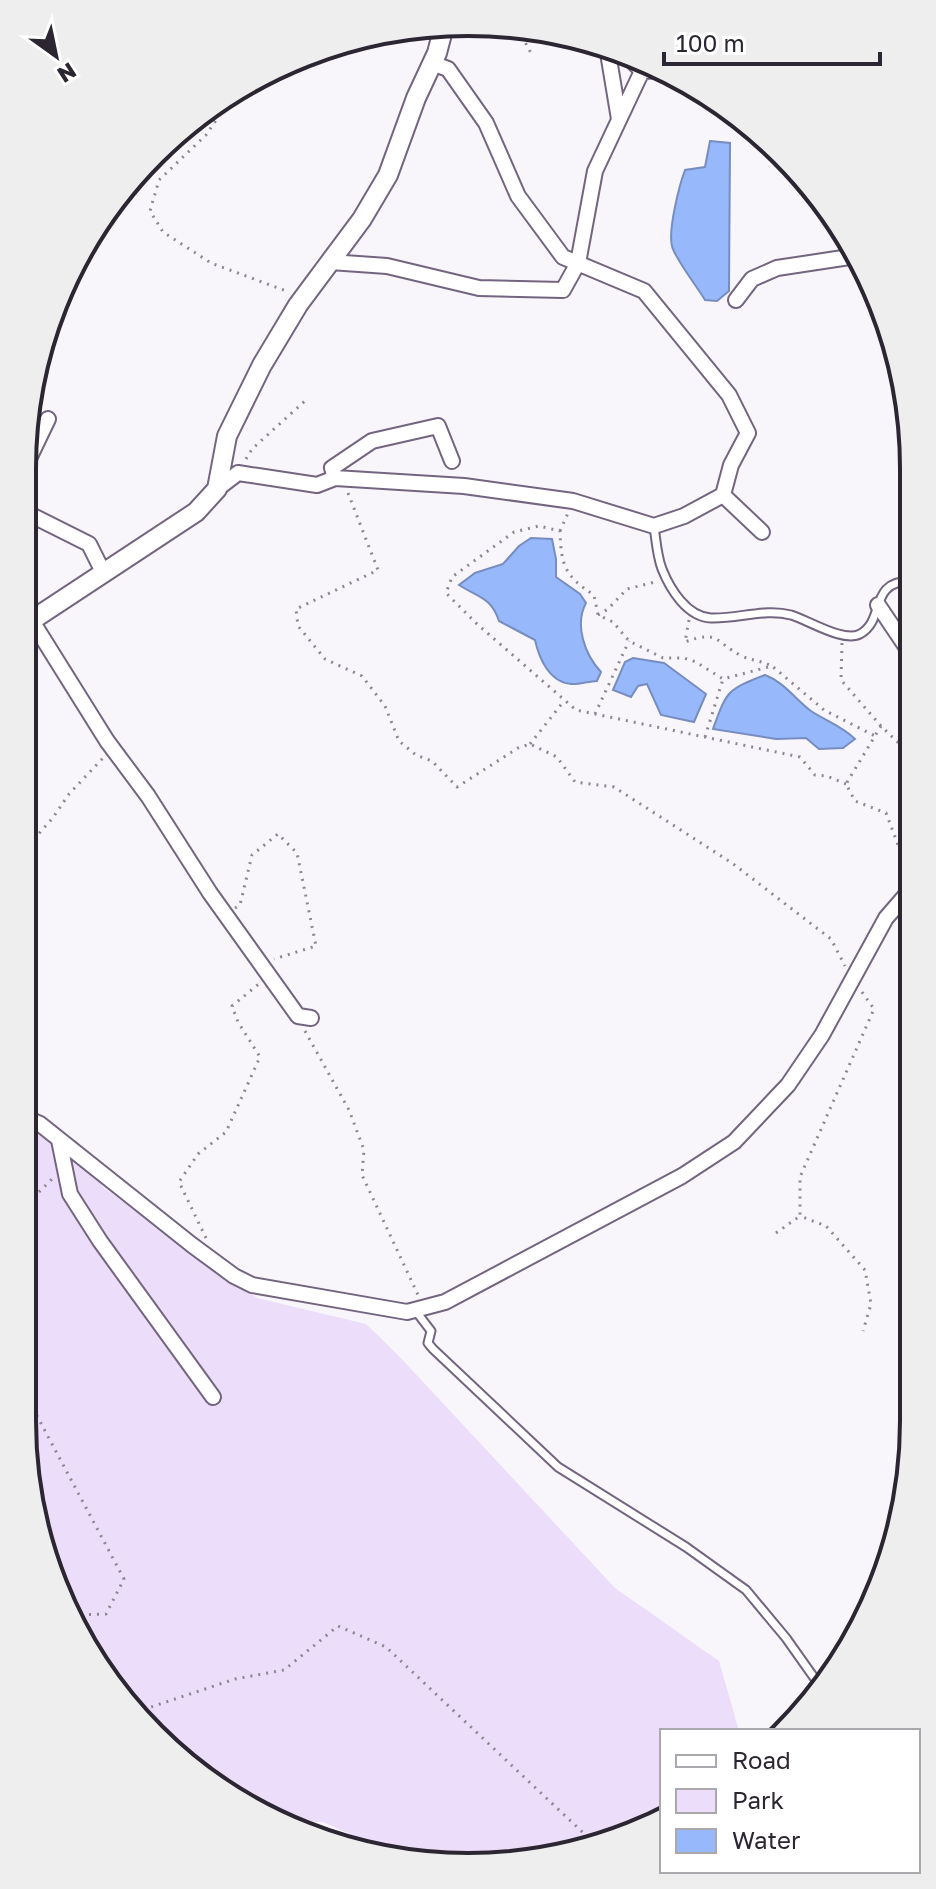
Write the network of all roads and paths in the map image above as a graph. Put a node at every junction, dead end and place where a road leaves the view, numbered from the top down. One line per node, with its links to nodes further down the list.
1 (441, 37): 5 (street)
2 (524, 40): 3 (path)
3 (532, 55)
4 (609, 60): 8 (street)
5 (432, 63): 10 (street); 11 (street)
6 (641, 73): 8 (street)
7 (220, 115): 12 (path)
8 (619, 119): 11 (street)
9 (845, 258): 13 (street)
10 (330, 262): 11 (street); 12 (street)
11 (578, 263): 21 (street)
12 (304, 298): 20 (street)
13 (736, 300)
14 (306, 400): 18 (path)
15 (48, 419): 16 (street)
16 (37, 442)
17 (452, 461): 19 (street)
18 (238, 473): 19 (street); 20 (street)
19 (339, 478): 22 (street); 45 (path)
20 (217, 489): 27 (street)
21 (723, 495): 24 (street); 26 (street)
22 (573, 501): 24 (street); 25 (path)
23 (36, 518): 27 (street)
24 (654, 526): 28 (lane)
25 (560, 531): 32 (path); 40 (path)
26 (762, 532)
27 (104, 574): 33 (street)
28 (667, 579): 31 (lane); 32 (path)
29 (900, 583): 30 (lane)
30 (878, 605): 34 (lane); 36 (street)
31 (691, 611): 34 (lane); 38 (path)
32 (598, 615): 37 (path)
33 (36, 617)
34 (842, 635): 42 (path)
35 (36, 636): 47 (street)
36 (900, 638)
37 (629, 641): 39 (path); 41 (path)
38 (772, 666): 39 (path); 43 (path)
39 (723, 679): 44 (path)
40 (564, 701): 41 (path); 45 (path)
41 (595, 715): 44 (path)
42 (881, 726): 43 (path); 46 (path)
43 (875, 736): 48 (path)
44 (705, 737): 48 (path)
45 (530, 744): 54 (path)
46 (900, 744)
47 (111, 747): 49 (path); 52 (street)
48 (846, 784): 50 (path)
49 (36, 836)
50 (900, 850)
51 (900, 902): 54 (street)
52 (225, 914): 53 (street); 53 (path)
53 (264, 970): 55 (street); 62 (path)
54 (852, 980): 60 (path); 63 (street)
55 (304, 1017): 63 (path)
56 (36, 1122): 57 (street)
57 (59, 1140): 63 (street); 65 (street)
58 (56, 1176): 59 (path)
59 (36, 1195)
60 (800, 1216): 61 (path); 64 (path)
61 (776, 1233)
62 (206, 1237)
63 (420, 1308): 68 (lane)
64 (863, 1331)
65 (213, 1397)
66 (36, 1414): 67 (path)
67 (82, 1615)
68 (815, 1679)
69 (146, 1709): 70 (path)
70 (587, 1836)

